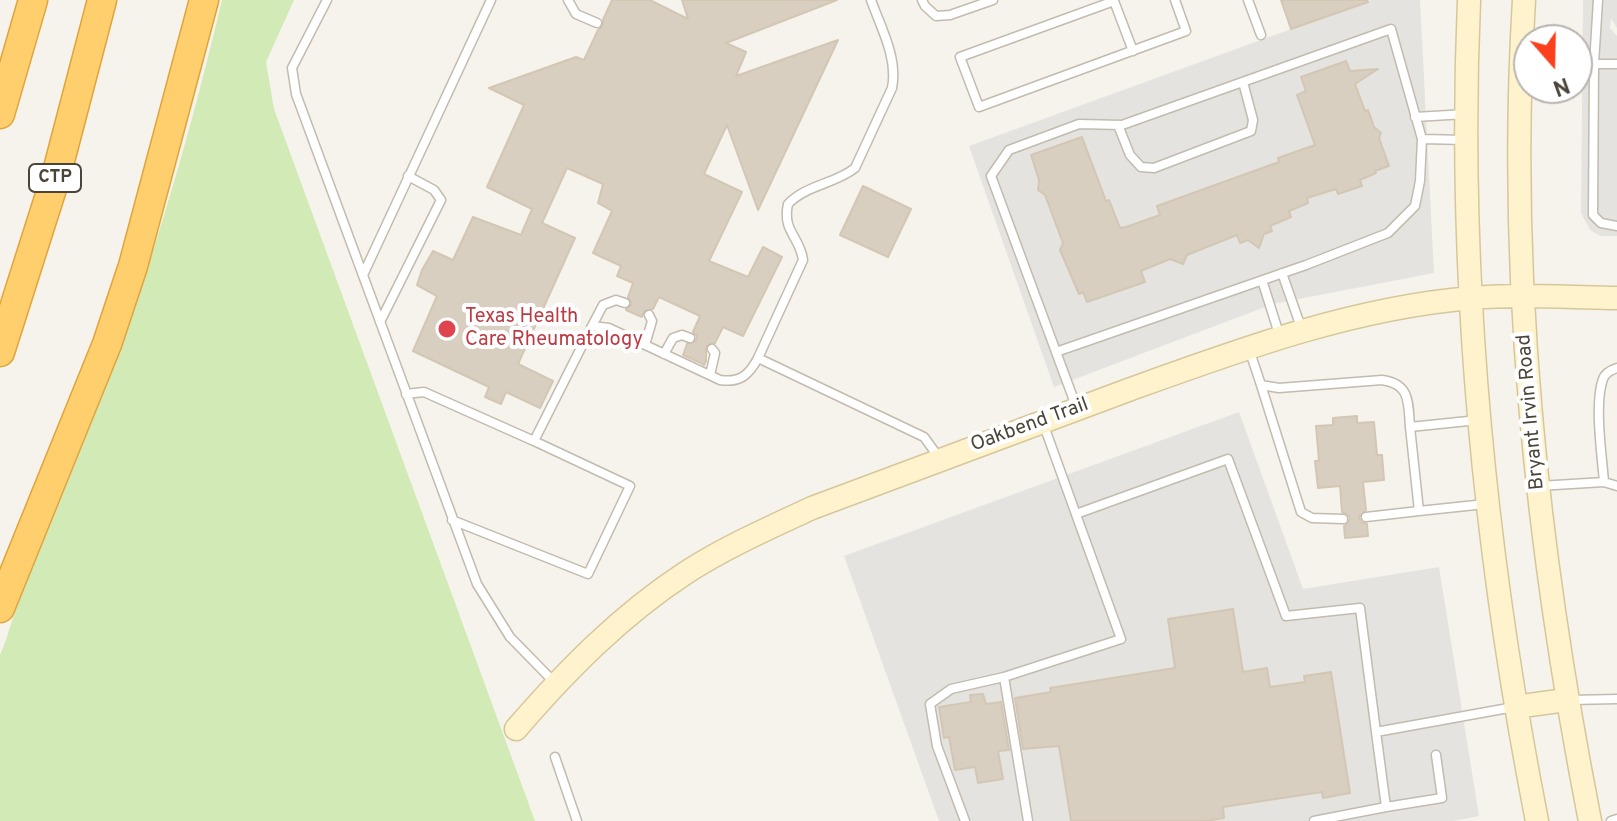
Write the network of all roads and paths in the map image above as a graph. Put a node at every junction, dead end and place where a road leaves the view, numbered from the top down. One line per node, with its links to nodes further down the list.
1 (33, 0): 23 (highway)
2 (102, 0): 47 (highway, CTP)
3 (204, 0): 70 (highway)
4 (327, 0): 32 (lane)
5 (491, 0): 29 (lane)
6 (568, 0): 15 (lane)
7 (871, 0): 50 (lane)
8 (922, 0): 9 (lane)
9 (993, 0)
10 (1175, 0): 18 (lane)
11 (1248, 0): 17 (lane)
12 (1469, 0): 24 (main road)
13 (1524, 0): 16 (main road, Bryant Irvin Road)
14 (1598, 0): 19 (lane)
15 (597, 23)
16 (1524, 24)
17 (1261, 35)
18 (1133, 51): 18 (lane)
19 (1594, 64): 20 (lane); 30 (lane)
20 (1617, 64)
21 (1243, 82): 25 (lane); 26 (lane); 26 (lane)
22 (1524, 104): 34 (main road, Bryant Irvin Road)
23 (0, 114)
24 (1467, 114): 25 (lane); 28 (main road)
25 (1415, 117): 27 (lane)
26 (1118, 125): 48 (lane)
27 (1422, 139): 28 (lane); 31 (lane)
28 (1467, 140): 35 (main road)
29 (408, 176): 32 (lane); 39 (lane)
30 (1617, 226)
31 (1282, 273): 33 (lane); 41 (lane)
32 (363, 275): 39 (lane)
33 (1262, 280): 42 (lane); 48 (lane)
34 (1521, 296): 35 (main road, Oakbend Trail); 36 (main road, Oakbend Trail); 62 (main road, Bryant Irvin Road)
35 (1470, 298): 41 (main road, Oakbend Trail); 56 (main road)
36 (1617, 298)
37 (625, 303): 40 (lane)
38 (649, 315): 44 (lane)
39 (380, 322): 54 (lane)
40 (592, 326): 44 (lane); 59 (lane)
41 (1302, 330): 42 (main road, Oakbend Trail)
42 (1280, 337): 45 (main road, Oakbend Trail)
43 (690, 338): 49 (lane)
44 (645, 345): 49 (lane)
45 (1249, 347): 53 (lane); 55 (main road, Oakbend Trail)
46 (712, 349): 52 (lane)
47 (0, 352)
48 (1056, 352): 55 (lane)
49 (664, 354): 52 (lane)
50 (758, 358): 52 (lane); 60 (lane)
51 (1617, 368): 61 (lane)
52 (710, 375)
53 (1261, 385): 58 (lane); 68 (lane)
54 (406, 394): 59 (lane); 69 (lane)
55 (1078, 409): 57 (main road, Oakbend Trail)
56 (1479, 420): 58 (lane); 64 (main road)
57 (1042, 422): 60 (main road, Oakbend Trail); 66 (lane)
58 (1410, 427): 65 (lane)
59 (534, 441): 69 (lane)
60 (941, 459): 72 (main road, Oakbend Trail)
61 (1604, 482): 62 (lane); 63 (lane)
62 (1538, 486): 74 (main road, Bryant Irvin Road)
63 (1617, 486)
64 (1486, 504): 65 (lane); 75 (main road)
65 (1419, 511): 67 (lane)
66 (1076, 514): 71 (lane); 77 (lane)
67 (1366, 517)
68 (1343, 519)
69 (452, 520): 72 (lane)
70 (0, 608)
71 (1004, 677): 83 (lane); 84 (lane)
72 (556, 683): 76 (main road, Oakbend Trail)
73 (1617, 699): 74 (lane)
74 (1566, 700): 75 (main road); 87 (main road, Bryant Irvin Road)
75 (1515, 707): 77 (lane); 86 (main road)
76 (516, 729)
77 (1376, 732): 80 (lane)
78 (1436, 755): 80 (lane)
79 (555, 757): 82 (lane)
80 (1386, 807): 85 (lane)
81 (1617, 819): 88 (lane)
82 (577, 821)
83 (965, 821)
84 (1028, 821)
85 (1314, 821)
86 (1537, 821)
87 (1590, 821)
88 (1611, 821)

